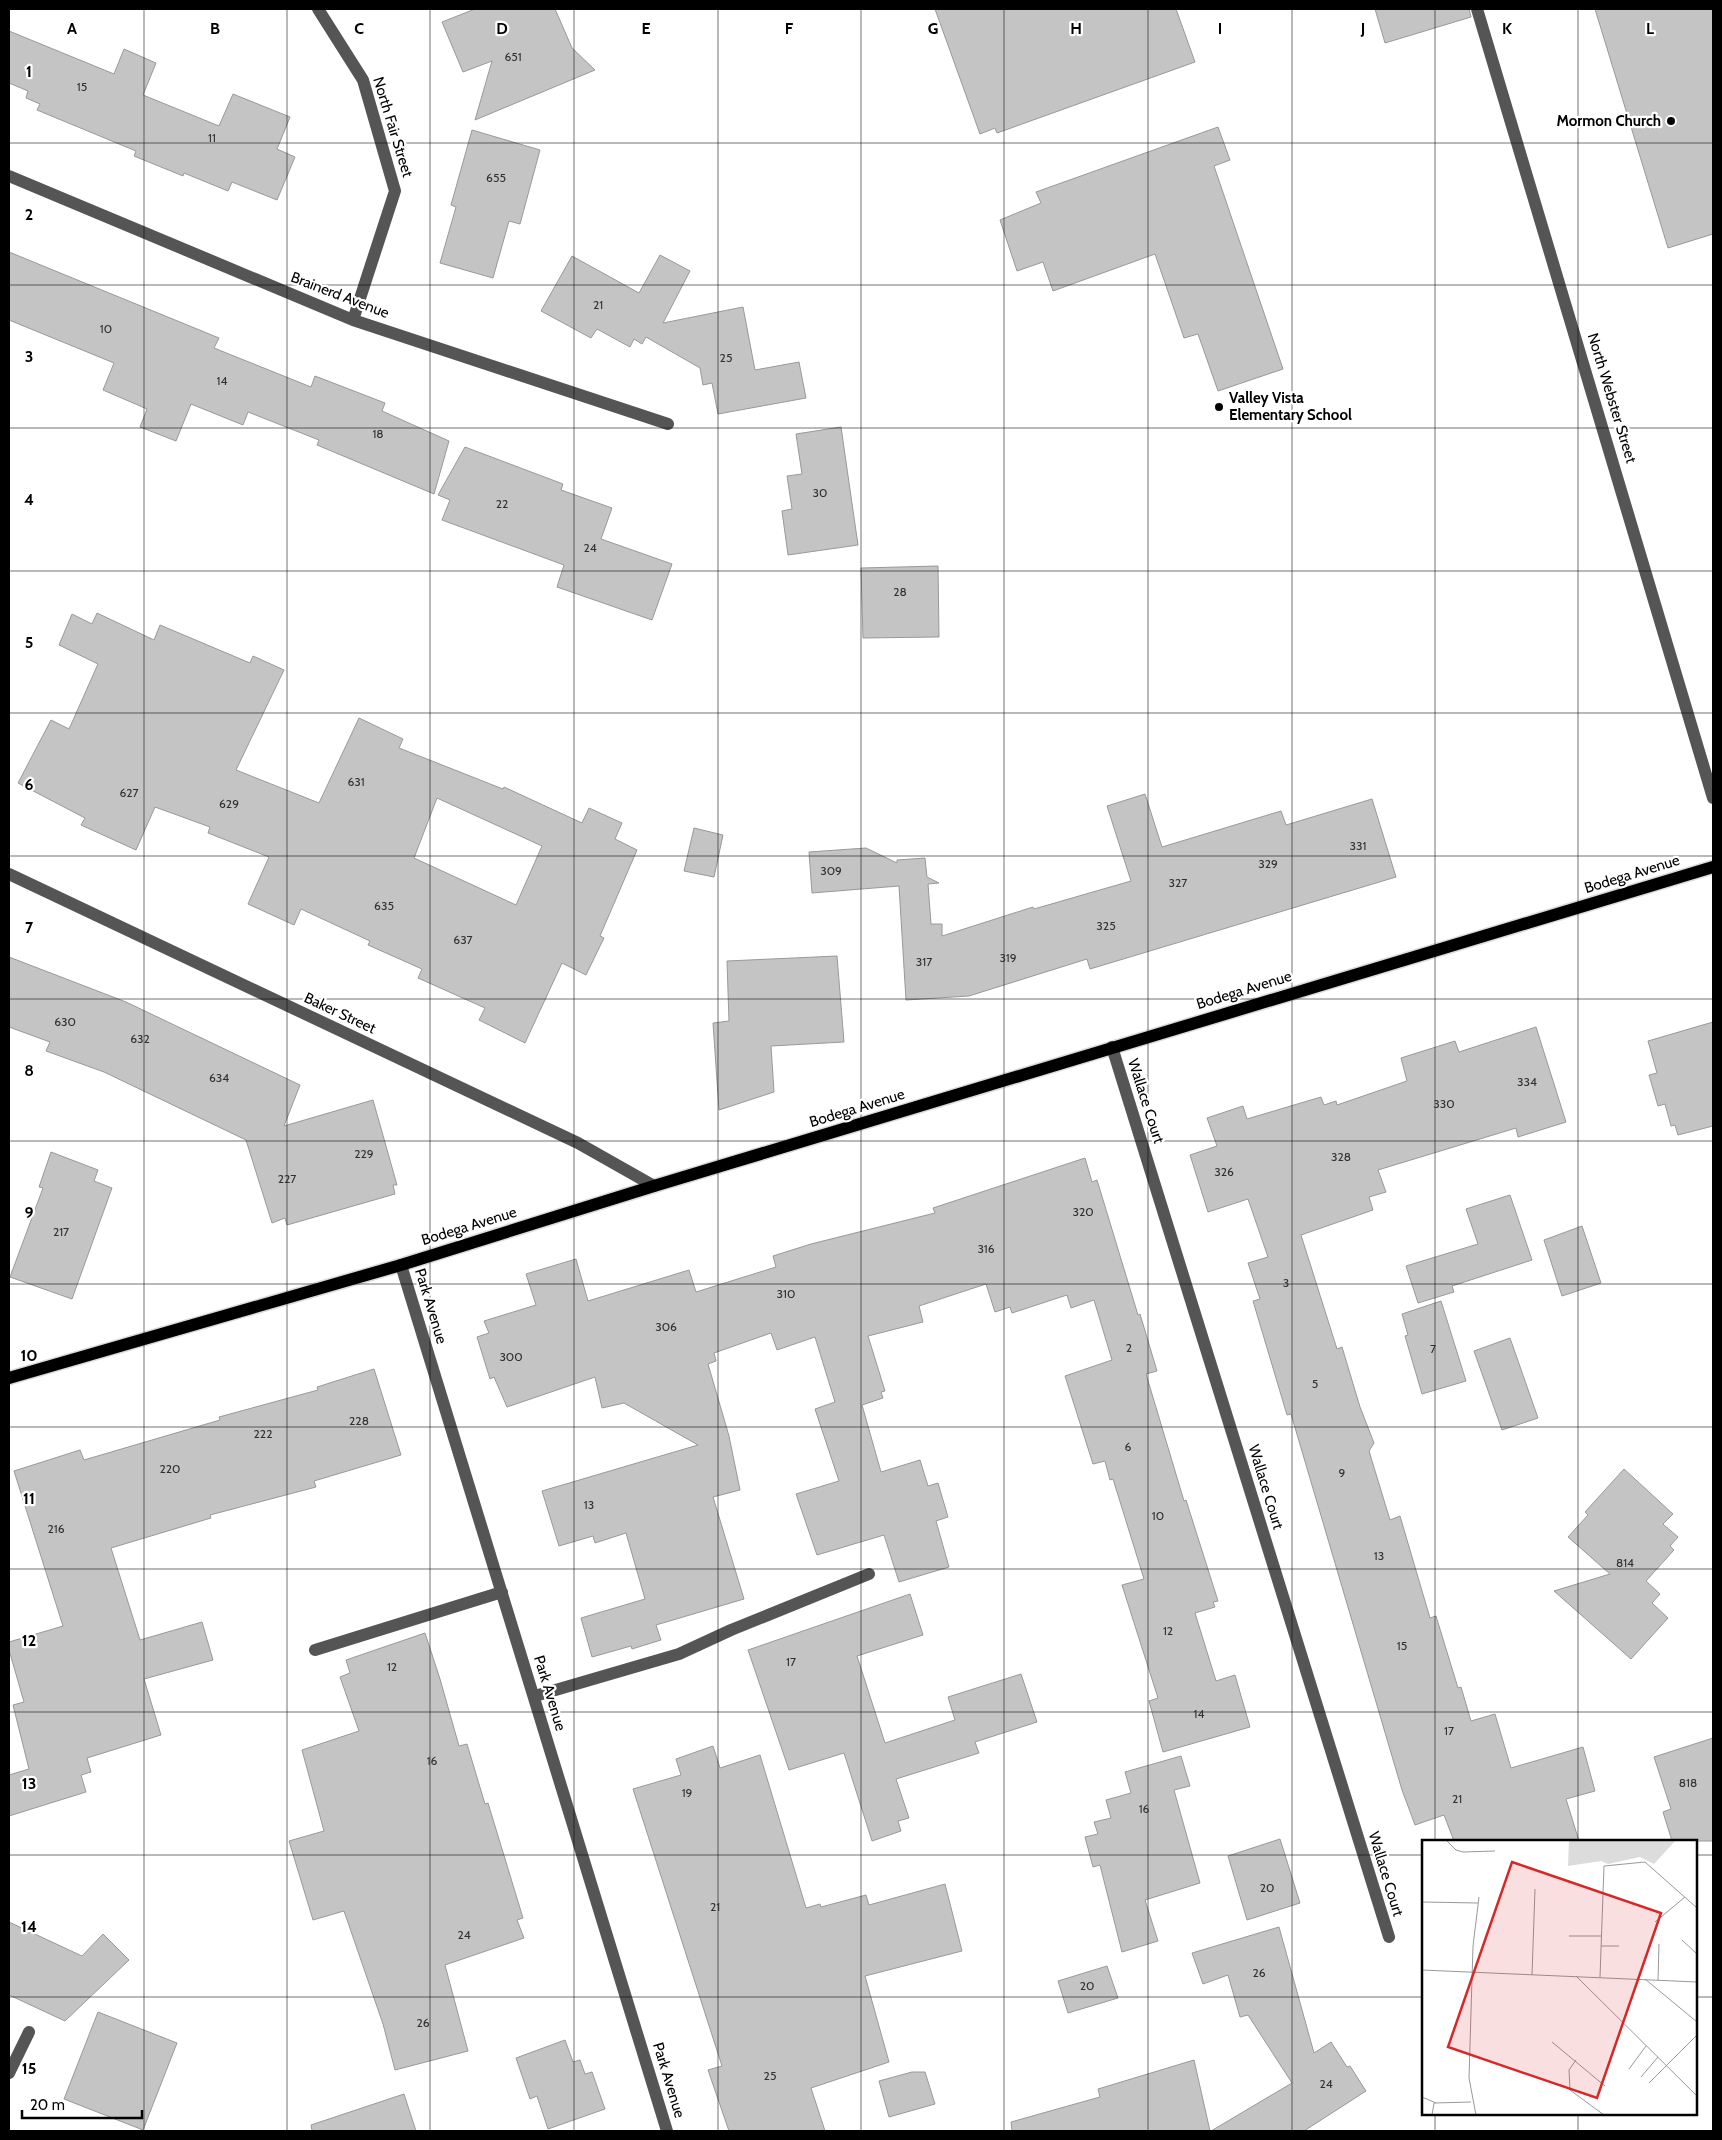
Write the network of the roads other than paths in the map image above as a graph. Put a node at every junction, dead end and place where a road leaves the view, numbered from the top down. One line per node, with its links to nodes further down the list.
1 (318, 9): 4 (street, North Fair Street)
2 (1477, 9): 6 (street, North Webster Street)
3 (9, 176): 4 (street, Brainerd Avenue)
4 (354, 320): 5 (street, Brainerd Avenue)
5 (668, 424)
6 (1713, 798)
7 (1713, 867): 9 (main road, Bodega Avenue)
8 (9, 874): 10 (street, Baker Street)
9 (1112, 1047): 10 (main road, Bodega Avenue); 17 (street, Wallace Court)
10 (654, 1186): 11 (main road, Bodega Avenue)
11 (401, 1264): 12 (main road, Bodega Avenue); 14 (street, Park Avenue)
12 (9, 1378)
13 (869, 1574): 16 (street)
14 (502, 1592): 15 (street); 16 (street, Park Avenue)
15 (316, 1650)
16 (534, 1696): 20 (street, Park Avenue)
17 (1389, 1937)
18 (29, 2032): 19 (street)
19 (9, 2073)
20 (667, 2131)

